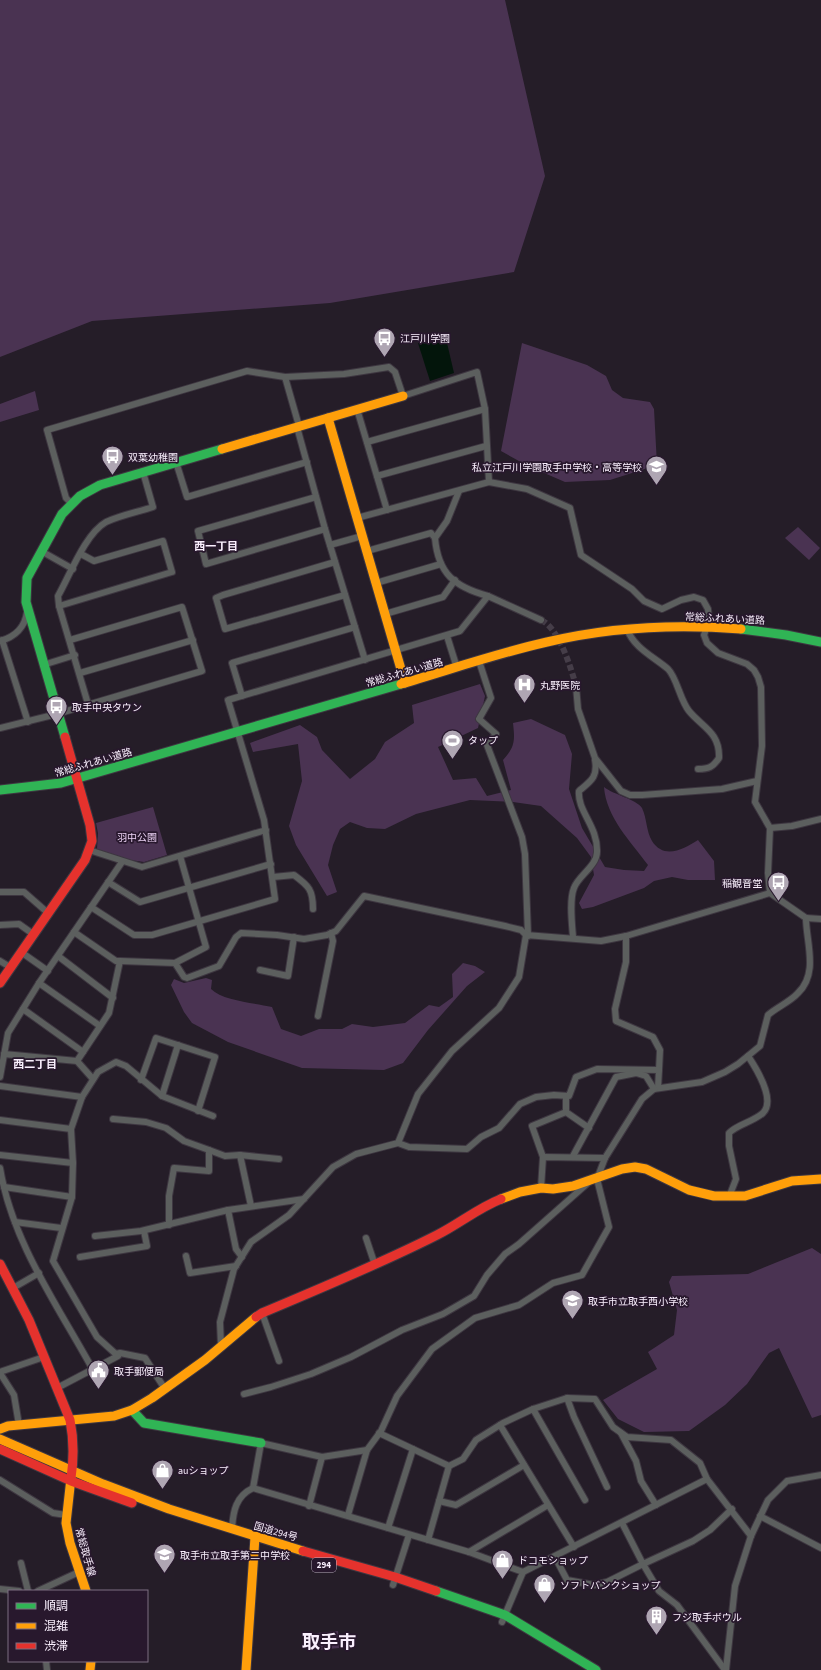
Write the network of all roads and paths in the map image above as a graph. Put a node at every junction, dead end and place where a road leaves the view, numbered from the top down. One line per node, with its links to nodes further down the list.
1 (285, 377): 2 (street); 6 (street); 16 (street)
2 (403, 396): 3 (main road); 4 (street)
3 (357, 409): 5 (main road); 7 (street)
4 (485, 409): 7 (street); 8 (street)
5 (328, 418): 6 (main road); 18 (main road)
6 (298, 427): 9 (main road); 10 (street)
7 (367, 442): 12 (street)
8 (486, 446): 12 (street); 13 (street)
9 (176, 462): 10 (street); 11 (main road)
10 (307, 462): 15 (street)
11 (143, 472): 16 (main road); 25 (street)
12 (378, 476): 17 (street)
13 (489, 482): 14 (street); 38 (street)
14 (459, 491): 17 (street); 21 (street)
15 (316, 497): 19 (street); 19 (street)
16 (71, 503): 23 (main road)
17 (387, 510): 18 (street)
18 (357, 518): 20 (main road)
19 (325, 529): 22 (street)
20 (362, 536): 22 (street); 24 (main road)
21 (435, 538): 24 (street); 27 (street)
22 (330, 545): 26 (street)
23 (42, 551): 28 (street); 34 (main road)
24 (367, 551): 30 (main road)
25 (81, 554): 28 (street); 33 (street)
26 (335, 562): 31 (street); 31 (street)
27 (440, 564): 29 (street); 30 (street)
28 (73, 569): 33 (street)
29 (455, 580): 32 (street); 35 (street)
30 (376, 583): 35 (main road)
31 (345, 595): 37 (street)
32 (488, 596): 36 (street); 40 (street)
33 (60, 606): 41 (street)
34 (27, 610): 43 (street); 49 (main road)
35 (385, 614): 45 (main road)
36 (541, 620)
37 (354, 627): 47 (street); 54 (street)
38 (706, 627): 39 (main road, 常総ふれあい道路); 44 (main road, 常総ふれあい道路); 63 (street)
39 (627, 629): 48 (main road, 常総ふれあい道路); 61 (street)
40 (447, 636): 45 (street); 50 (street)
41 (70, 640): 42 (street); 46 (street)
42 (193, 640): 51 (street); 55 (street)
43 (1, 641): 57 (street)
44 (821, 642)
45 (396, 650): 47 (street); 52 (main road)
46 (75, 655): 49 (street); 51 (street)
47 (365, 660): 54 (street)
48 (479, 662): 50 (main road, 常総ふれあい道路); 87 (street)
49 (43, 665): 56 (main road)
50 (457, 668): 52 (main road, 常総ふれあい道路)
51 (80, 673): 55 (street)
52 (405, 683): 59 (main road, 常総ふれあい道路)
53 (576, 686): 60 (street)
54 (242, 696): 59 (street)
55 (88, 704): 56 (street)
56 (57, 714): 57 (street); 62 (main road)
57 (28, 722): 58 (street)
58 (0, 728)
59 (238, 732): 62 (main road, 常総ふれあい道路); 67 (street)
60 (595, 758): 63 (street); 90 (street)
61 (698, 769)
62 (76, 779): 64 (main road, 常総ふれあい道路); 68 (main road)
63 (757, 781): 66 (street)
64 (0, 790)
65 (821, 819): 66 (street)
66 (770, 828): 76 (street)
67 (266, 830): 69 (street); 71 (street)
68 (89, 850): 70 (street); 79 (main road)
69 (180, 856): 70 (street); 74 (street)
70 (122, 862): 73 (street)
71 (271, 864): 72 (street); 74 (street)
72 (272, 877): 78 (street); 82 (street)
73 (108, 882): 74 (street); 77 (street)
74 (189, 888): 82 (street)
75 (0, 892): 79 (street)
76 (770, 893): 80 (street); 88 (street)
77 (91, 907): 82 (street); 84 (street)
78 (312, 909)
79 (48, 913): 86 (main road)
80 (806, 918): 81 (street); 108 (street)
81 (821, 919)
82 (198, 921): 95 (street)
83 (0, 925): 86 (street)
84 (74, 932): 92 (street); 94 (street)
85 (331, 933): 87 (street); 89 (street); 103 (street)
86 (34, 934): 91 (main road)
87 (527, 935): 90 (street); 126 (street)
88 (626, 936): 90 (street); 110 (street)
89 (294, 937): 95 (street); 97 (street)
90 (573, 937)
91 (21, 952): 96 (main road); 98 (street)
92 (58, 956): 98 (street); 101 (street)
93 (0, 961): 96 (street)
94 (120, 961): 95 (street); 101 (street)
95 (175, 963)
96 (10, 967): 99 (main road)
97 (260, 970)
98 (48, 971): 100 (street)
99 (0, 983)
100 (39, 983): 102 (street); 104 (street)
101 (113, 998): 104 (street)
102 (23, 1009): 106 (street); 107 (street)
103 (318, 1016)
104 (100, 1026): 106 (street)
105 (178, 1045): 113 (street); 116 (street); 119 (street)
106 (83, 1052): 109 (street)
107 (4, 1054): 109 (street); 111 (street)
108 (748, 1056): 115 (street); 141 (street)
109 (77, 1061): 112 (street)
110 (659, 1070): 115 (street); 117 (street)
111 (0, 1073)
112 (93, 1079): 113 (street); 118 (street)
113 (141, 1080): 116 (street)
114 (0, 1086): 118 (street)
115 (656, 1088): 124 (street); 132 (street)
116 (162, 1096): 119 (street)
117 (566, 1096): 120 (street); 126 (street)
118 (82, 1097): 125 (street)
119 (198, 1111): 121 (street)
120 (566, 1112): 124 (street); 131 (street)
121 (213, 1116)
122 (113, 1119): 127 (street)
123 (0, 1120): 125 (street)
124 (588, 1128): 130 (street)
125 (71, 1129): 134 (street)
126 (398, 1143): 142 (street)
127 (210, 1150): 129 (street); 146 (street)
128 (0, 1155): 134 (street)
129 (240, 1155): 133 (street); 143 (street)
130 (573, 1156): 131 (street); 132 (street)
131 (543, 1157): 139 (street)
132 (605, 1158): 136 (street)
133 (279, 1159)
134 (73, 1163): 140 (street)
135 (0, 1171): 138 (street)
136 (593, 1180): 139 (main road); 141 (main road); 169 (street); 178 (street)
137 (821, 1180): 141 (main road)
138 (4, 1188): 140 (street); 145 (street)
139 (541, 1188): 155 (main road)
140 (72, 1197): 147 (street)
141 (729, 1197)
142 (304, 1199): 143 (street); 153 (street)
143 (251, 1206): 144 (street)
144 (228, 1210): 146 (street); 153 (street)
145 (15, 1222): 147 (street); 157 (street)
146 (169, 1224): 148 (street)
147 (61, 1228): 162 (street)
148 (144, 1231): 149 (street); 152 (street)
149 (95, 1236)
150 (366, 1238): 155 (street)
151 (186, 1256): 156 (street)
152 (80, 1257)
153 (242, 1257): 156 (street)
154 (0, 1264): 158 (main road, 常総取手線)
155 (376, 1265): 160 (main road)
156 (236, 1266): 161 (street)
157 (39, 1273): 159 (street); 165 (street)
158 (3, 1276): 159 (main road, 常総取手線)
159 (12, 1288): 163 (main road, 常総取手線)
160 (262, 1313): 161 (main road); 164 (street)
161 (221, 1346): 168 (main road)
162 (116, 1354): 165 (street); 168 (street)
163 (44, 1357): 166 (street); 167 (main road, 常総取手線)
164 (279, 1361)
165 (93, 1370): 167 (street)
166 (0, 1373): 174 (street)
167 (57, 1388): 173 (main road, 常総取手線)
168 (164, 1389): 172 (main road)
169 (244, 1394)
170 (567, 1398): 171 (street); 177 (street); 192 (street)
171 (533, 1409): 175 (street); 194 (street)
172 (132, 1410): 173 (main road); 180 (main road)
173 (70, 1420): 174 (main road); 187 (main road, 常総取手線)
174 (19, 1425): 176 (main road)
175 (500, 1425): 185 (street); 186 (street)
176 (0, 1429)
177 (620, 1432): 189 (street); 197 (street)
178 (379, 1433): 182 (street); 183 (street)
179 (0, 1439): 187 (main road, 国道294号 / 294)
180 (261, 1443): 184 (street); 193 (street)
181 (0, 1448): 191 (main road, 国道294号 / 294)
182 (413, 1449): 186 (street); 204 (street)
183 (367, 1450): 184 (street); 201 (street)
184 (322, 1457): 198 (street)
185 (524, 1465): 195 (street); 196 (street)
186 (449, 1466): 195 (street)
187 (73, 1471): 191 (main road, 常総取手線); 205 (main road, 国道294号 / 294)
188 (821, 1475): 202 (street)
189 (708, 1479): 197 (street); 199 (street)
190 (0, 1480): 200 (street)
191 (71, 1481): 200 (main road, 常総取手線); 209 (main road, 国道294号 / 294)
192 (606, 1487)
193 (253, 1488): 198 (street); 205 (street)
194 (585, 1500)
195 (439, 1501): 208 (street)
196 (548, 1505): 210 (street); 212 (street)
197 (656, 1505): 203 (street)
198 (309, 1506): 201 (street)
199 (732, 1509): 207 (street); 215 (street)
200 (66, 1515): 216 (main road, 常総取手線)
201 (348, 1515): 204 (street)
202 (760, 1516): 207 (street); 211 (street)
203 (622, 1523): 210 (street); 215 (street)
204 (388, 1528): 206 (street)
205 (232, 1529): 209 (main road, 国道294号 / 294)
206 (410, 1535): 208 (street); 218 (street)
207 (751, 1536): 225 (street)
208 (428, 1540): 212 (street)
209 (255, 1541): 218 (main road, 国道294号 / 294); 223 (main road)
210 (574, 1547): 213 (street)
211 (821, 1548)
212 (469, 1552): 217 (street)
213 (555, 1557): 215 (street); 217 (street)
214 (20, 1563): 219 (street)
215 (643, 1564): 225 (street)
216 (79, 1572): 220 (street); 221 (main road, 常総取手線)
217 (523, 1572): 222 (street)
218 (394, 1581): 222 (main road, 国道294号 / 294)
219 (28, 1590)
220 (40, 1590)
221 (86, 1590)
222 (503, 1618): 224 (main road, 国道294号 / 294)
223 (246, 1670)
224 (596, 1670)
225 (725, 1670)

